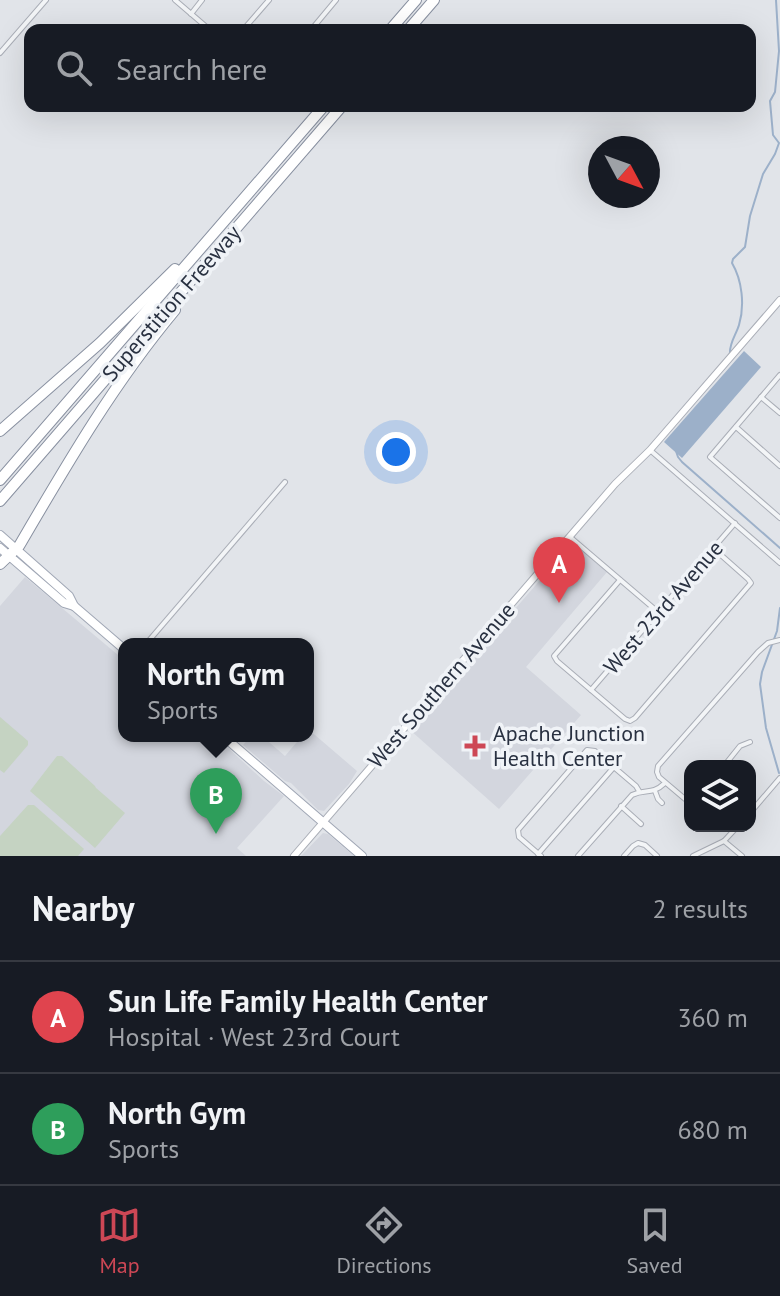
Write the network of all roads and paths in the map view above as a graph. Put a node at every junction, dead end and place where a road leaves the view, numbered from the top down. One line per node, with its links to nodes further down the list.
1 (46, 0): 9 (street)
2 (175, 0): 8 (street)
3 (202, 0): 8 (street)
4 (269, 0): 11 (street)
5 (336, 0): 12 (street)
6 (416, 0): 13 (highway)
7 (434, 0): 14 (highway)
8 (191, 14): 10 (street)
9 (25, 24)
10 (203, 24)
11 (248, 24)
12 (316, 24)
13 (395, 24)
14 (413, 24)
15 (24, 25): 16 (street)
16 (0, 53)
17 (319, 112): 20 (highway, Superstition Freeway)
18 (337, 112): 19 (highway, Superstition Freeway)
19 (273, 186): 31 (highway, Superstition Freeway); 37 (highway)
20 (230, 214): 26 (highway); 29 (highway, Superstition Freeway)
21 (780, 300): 27 (main road, West Southern Avenue)
22 (780, 375): 23 (street)
23 (761, 397): 24 (street); 25 (street)
24 (780, 413)
25 (736, 427): 28 (street); 32 (street)
26 (0, 431)
27 (650, 450): 33 (street); 35 (main road, West Southern Avenue)
28 (780, 466)
29 (0, 480)
30 (285, 482): 41 (street)
31 (0, 501)
32 (780, 518)
33 (735, 523): 36 (street, West 23rd Avenue); 38 (street)
34 (0, 535): 37 (main road)
35 (570, 537): 39 (street); 57 (main road, West Southern Avenue)
36 (713, 548): 40 (street, West 23rd Avenue); 44 (street)
37 (6, 554): 43 (main road)
38 (780, 563)
39 (620, 580): 40 (street); 44 (street)
40 (658, 612): 44 (street, West 23rd Avenue)
41 (151, 638)
42 (780, 640): 50 (street)
43 (118, 644)
44 (591, 690)
45 (230, 742): 57 (main road)
46 (750, 742): 47 (street)
47 (729, 760)
48 (614, 767): 51 (street); 61 (street); 61 (street)
49 (779, 779): 55 (street)
50 (665, 783): 52 (street); 53 (street)
51 (639, 791): 52 (street); 56 (street)
52 (655, 791): 54 (street)
53 (684, 798)
54 (662, 803)
55 (756, 805)
56 (621, 806): 58 (street); 64 (street)
57 (323, 822): 62 (main road, West Southern Avenue); 63 (main road)
58 (641, 824)
59 (732, 832): 60 (street)
60 (724, 841): 67 (street); 68 (street)
61 (540, 855)
62 (294, 856)
63 (362, 856)
64 (578, 856)
65 (624, 856): 66 (street)
66 (657, 856)
67 (693, 856)
68 (742, 856)

